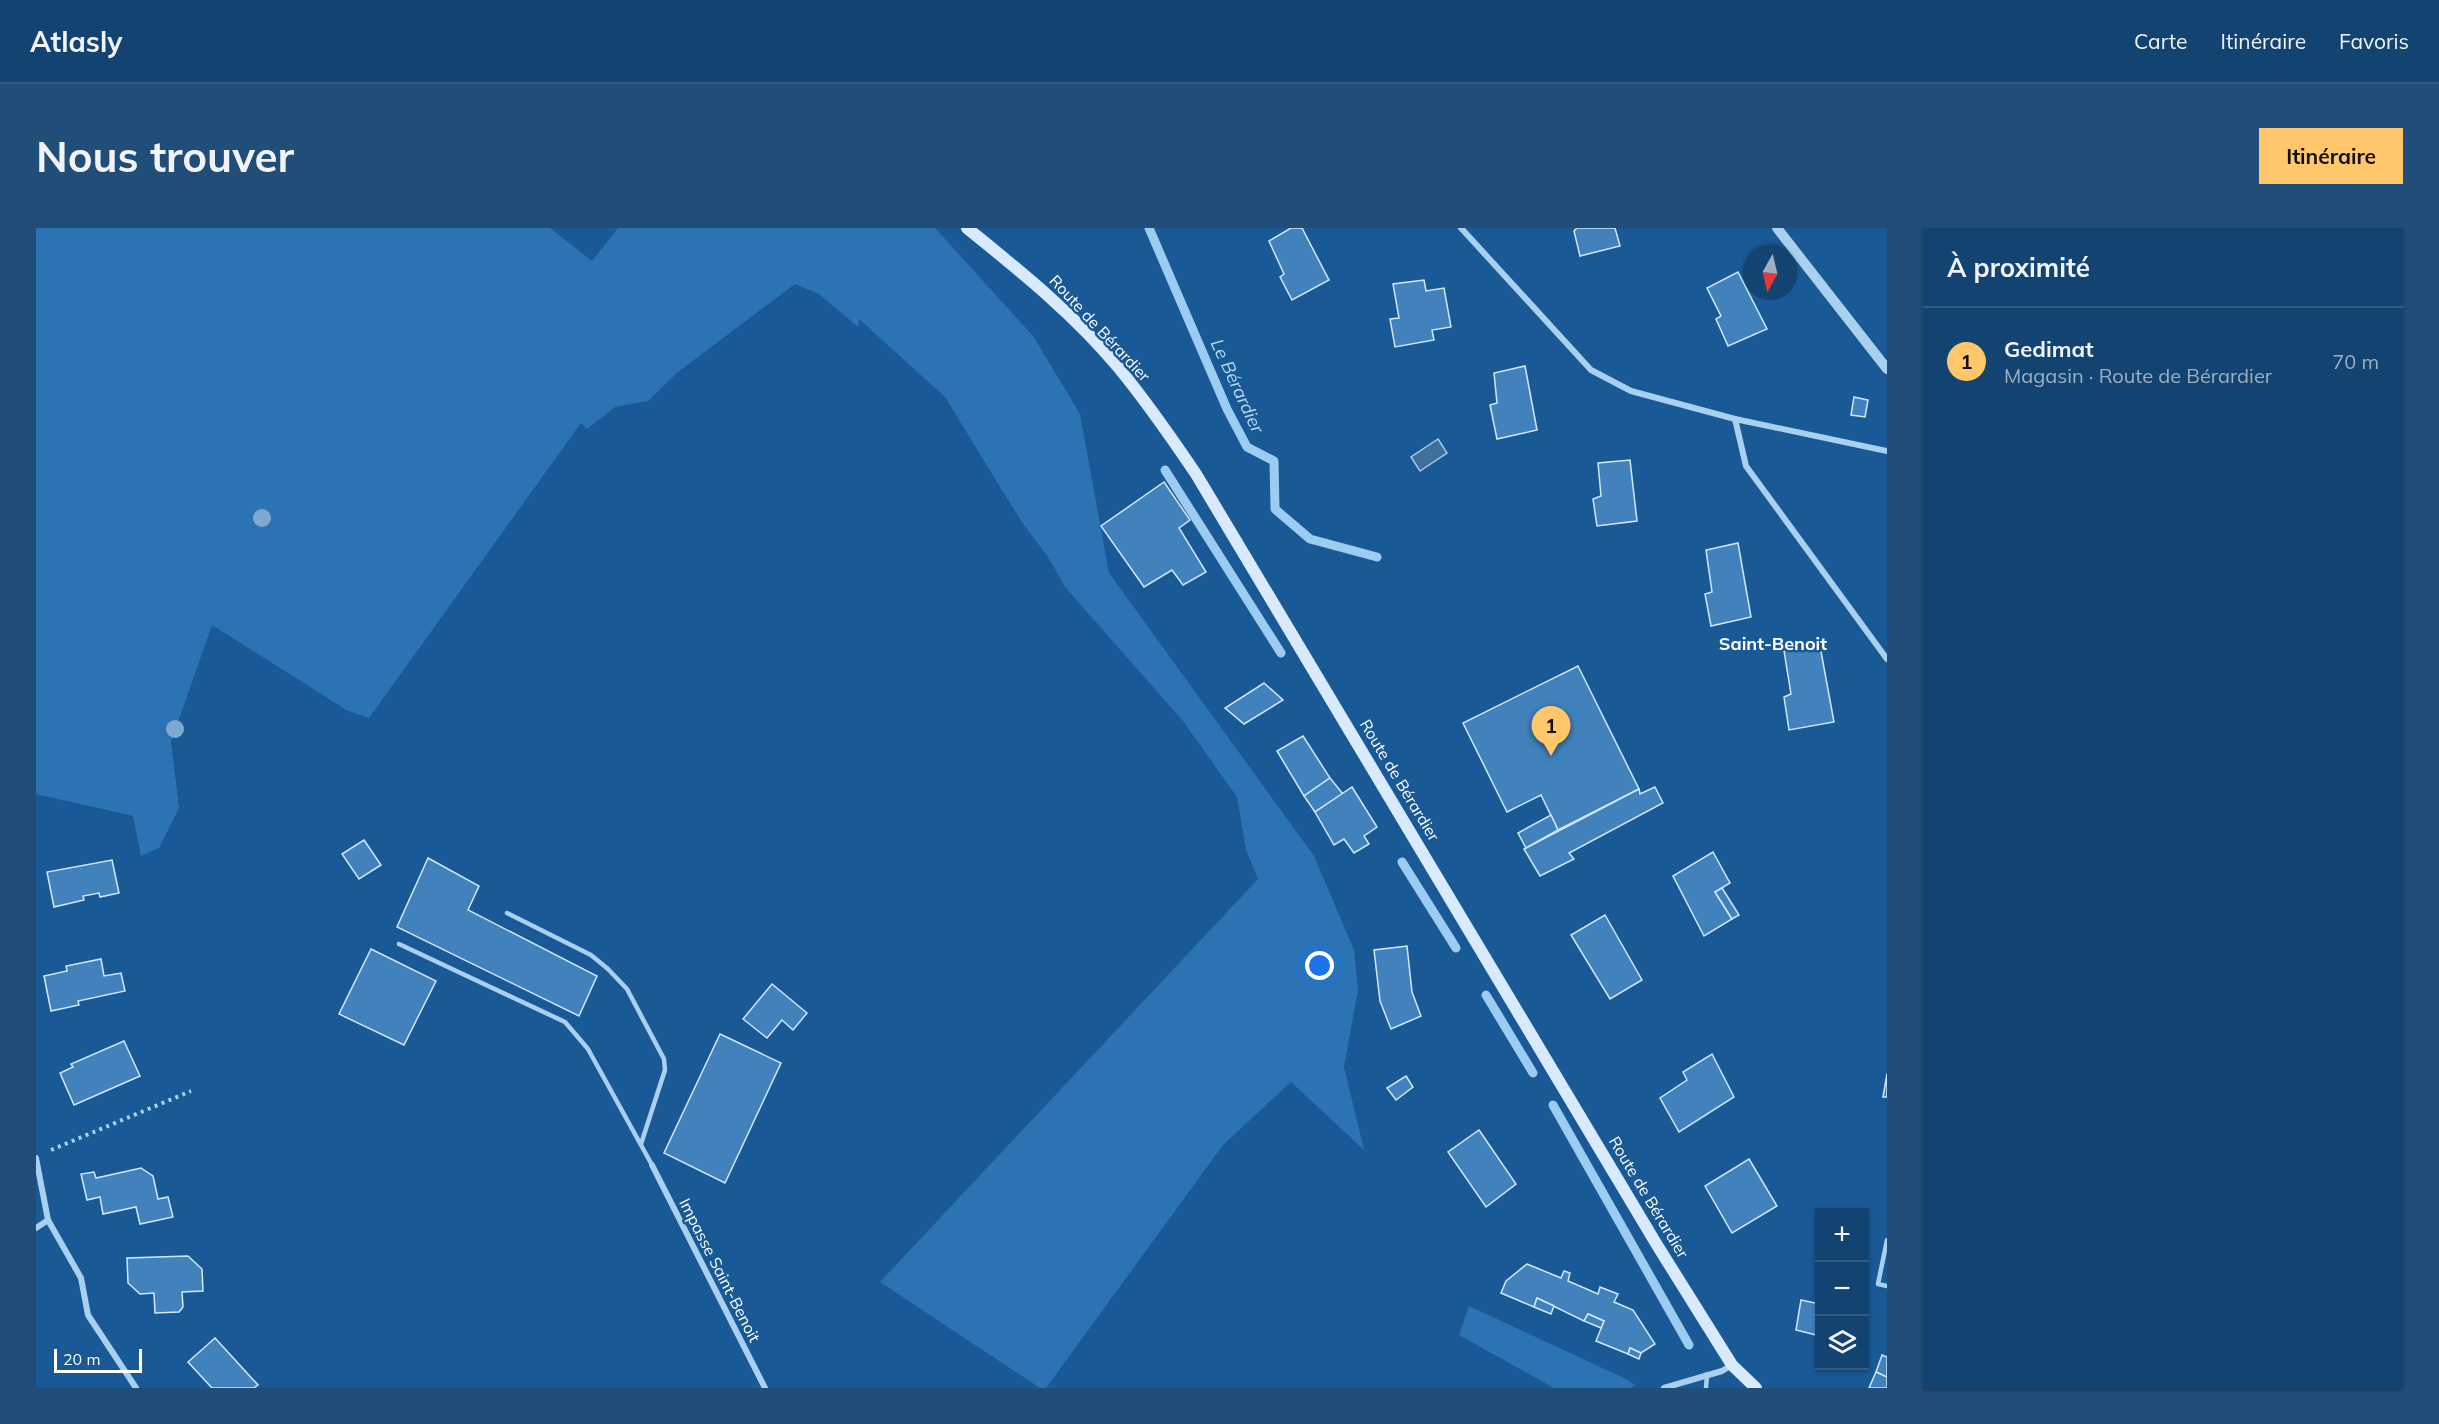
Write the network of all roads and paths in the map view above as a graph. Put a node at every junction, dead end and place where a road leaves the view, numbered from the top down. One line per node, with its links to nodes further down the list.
1 (967, 228): 19 (main road, Route de Bérardier)
2 (1461, 228): 5 (street)
3 (1777, 228): 4 (street)
4 (1887, 369)
5 (1735, 419): 6 (street); 7 (street)
6 (1887, 451)
7 (1887, 659)
8 (507, 913): 11 (lane)
9 (399, 944): 11 (lane)
10 (191, 1090): 12 (path)
11 (641, 1144): 14 (lane)
12 (46, 1152)
13 (36, 1158): 15 (street)
14 (652, 1165): 22 (street, Impasse Saint-Benoit)
15 (48, 1220): 16 (street); 21 (street)
16 (36, 1228)
17 (1887, 1240): 18 (lane)
18 (1887, 1286)
19 (1732, 1365): 20 (street); 25 (main road, Route de Bérardier)
20 (1707, 1374): 23 (street); 24 (lane)
21 (136, 1388)
22 (765, 1388)
23 (1664, 1388)
24 (1706, 1388)
25 (1756, 1388)

